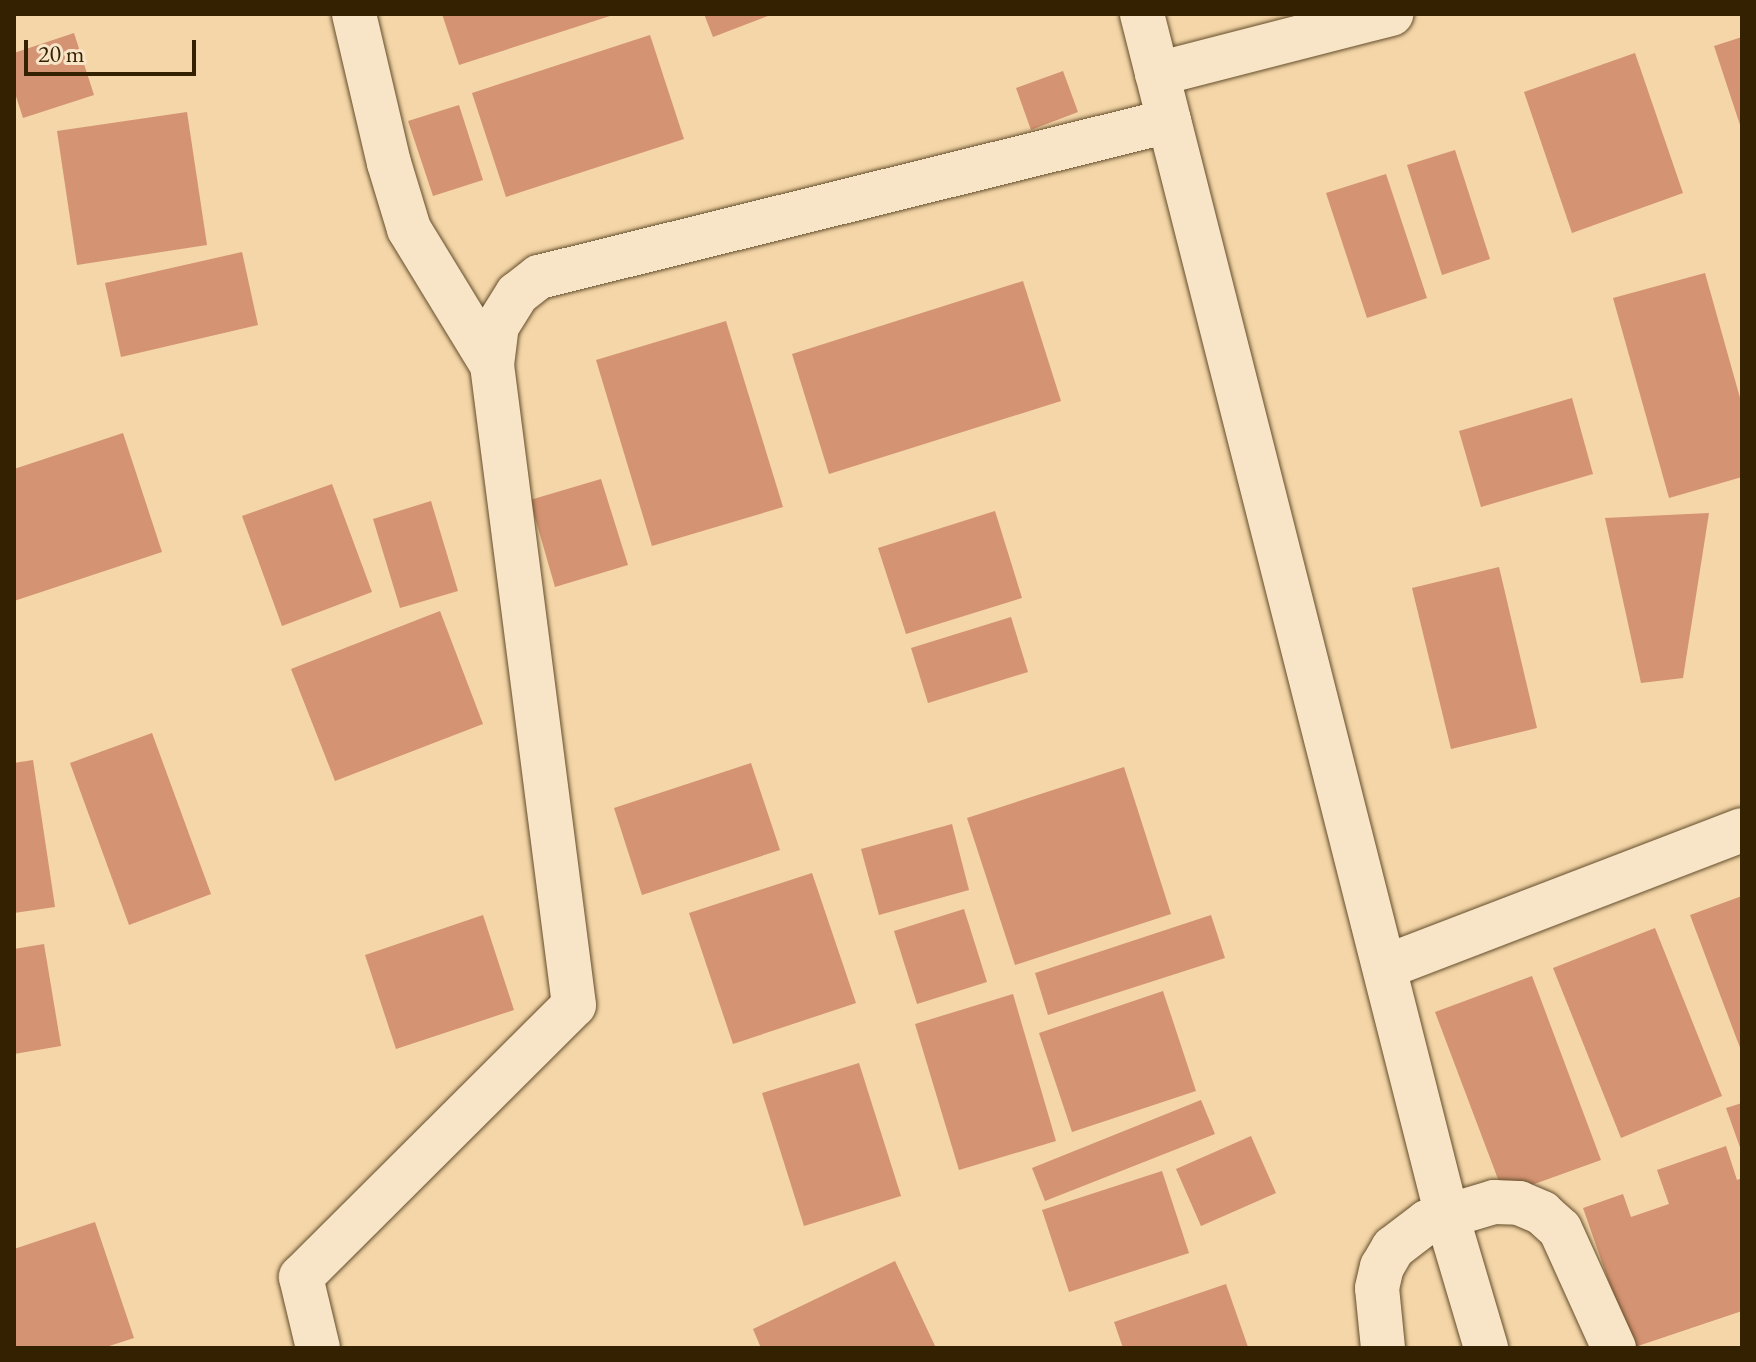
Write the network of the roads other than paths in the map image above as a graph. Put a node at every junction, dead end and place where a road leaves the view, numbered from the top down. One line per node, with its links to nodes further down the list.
1 (354, 14): 6 (street)
2 (1142, 14): 4 (street)
3 (1391, 14): 4 (street)
4 (1157, 74): 5 (street)
5 (1169, 121): 6 (street); 8 (street)
6 (492, 365): 10 (street)
7 (1742, 830): 8 (street)
8 (1385, 967): 9 (street)
9 (1447, 1216): 11 (street); 12 (street); 13 (street)
10 (318, 1348)
11 (1383, 1348)
12 (1486, 1348)
13 (1614, 1348)

